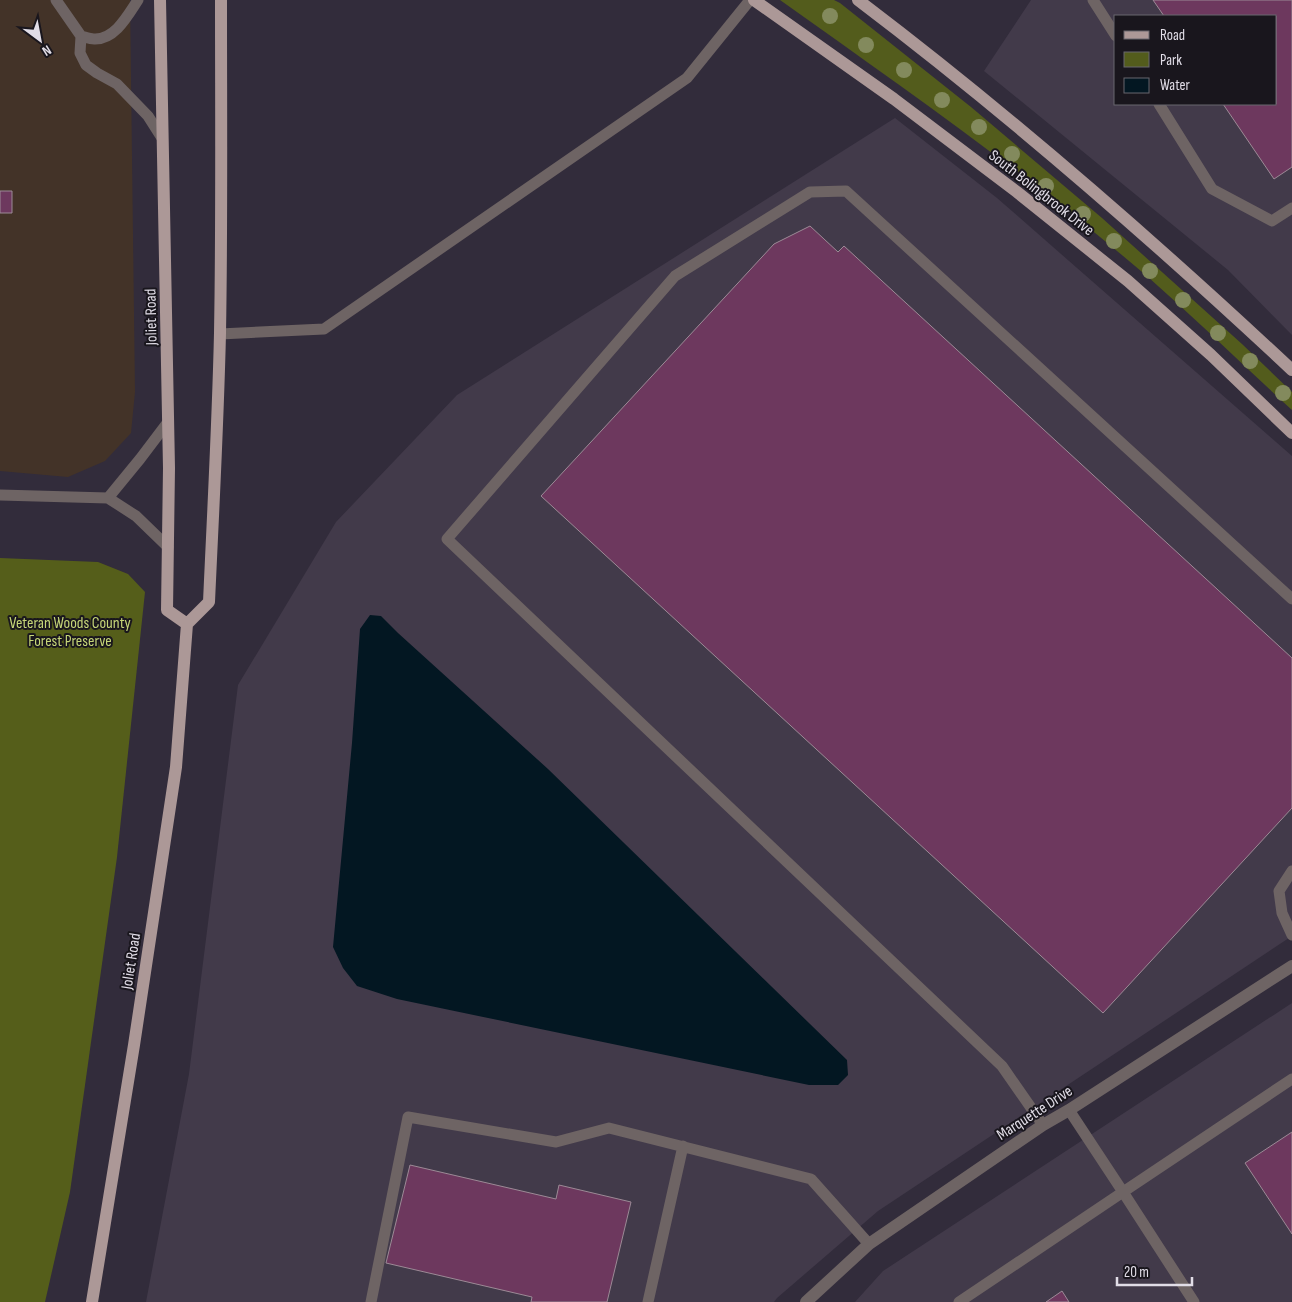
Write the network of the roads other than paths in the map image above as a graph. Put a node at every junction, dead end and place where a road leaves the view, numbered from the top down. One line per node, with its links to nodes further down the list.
1 (56, 0): 10 (lane)
2 (138, 0): 10 (lane)
3 (160, 0): 12 (main road, Joliet Road)
4 (220, 0): 14 (main road)
5 (750, 0): 14 (lane)
6 (754, 0): 17 (main road, South Bolingbrook Drive)
7 (858, 0): 15 (main road, South Bolingbrook Drive)
8 (1093, 0): 9 (lane)
9 (1114, 33)
10 (82, 36): 12 (lane)
11 (1159, 105): 13 (lane)
12 (162, 138): 16 (main road, Joliet Road)
13 (1292, 208)
14 (220, 334): 22 (main road)
15 (1292, 370)
16 (168, 422): 19 (lane); 20 (main road, Joliet Road)
17 (1292, 433)
18 (0, 495): 19 (lane)
19 (108, 498): 20 (lane)
20 (168, 546): 22 (main road, Joliet Road)
21 (1292, 599): 28 (lane)
22 (187, 624): 32 (main road, Joliet Road)
23 (1292, 871): 24 (lane)
24 (1292, 935)
25 (1292, 966): 27 (street, Marquette Drive)
26 (1292, 1079): 30 (lane)
27 (1069, 1110): 28 (street, Marquette Drive); 30 (lane)
28 (1043, 1125): 31 (street, Marquette Drive)
29 (683, 1146): 31 (lane); 33 (lane); 34 (lane)
30 (1123, 1192): 36 (lane); 37 (lane)
31 (869, 1244): 35 (street, Marquette Drive)
32 (92, 1302)
33 (372, 1302)
34 (648, 1302)
35 (806, 1302)
36 (959, 1302)
37 (1194, 1302)

